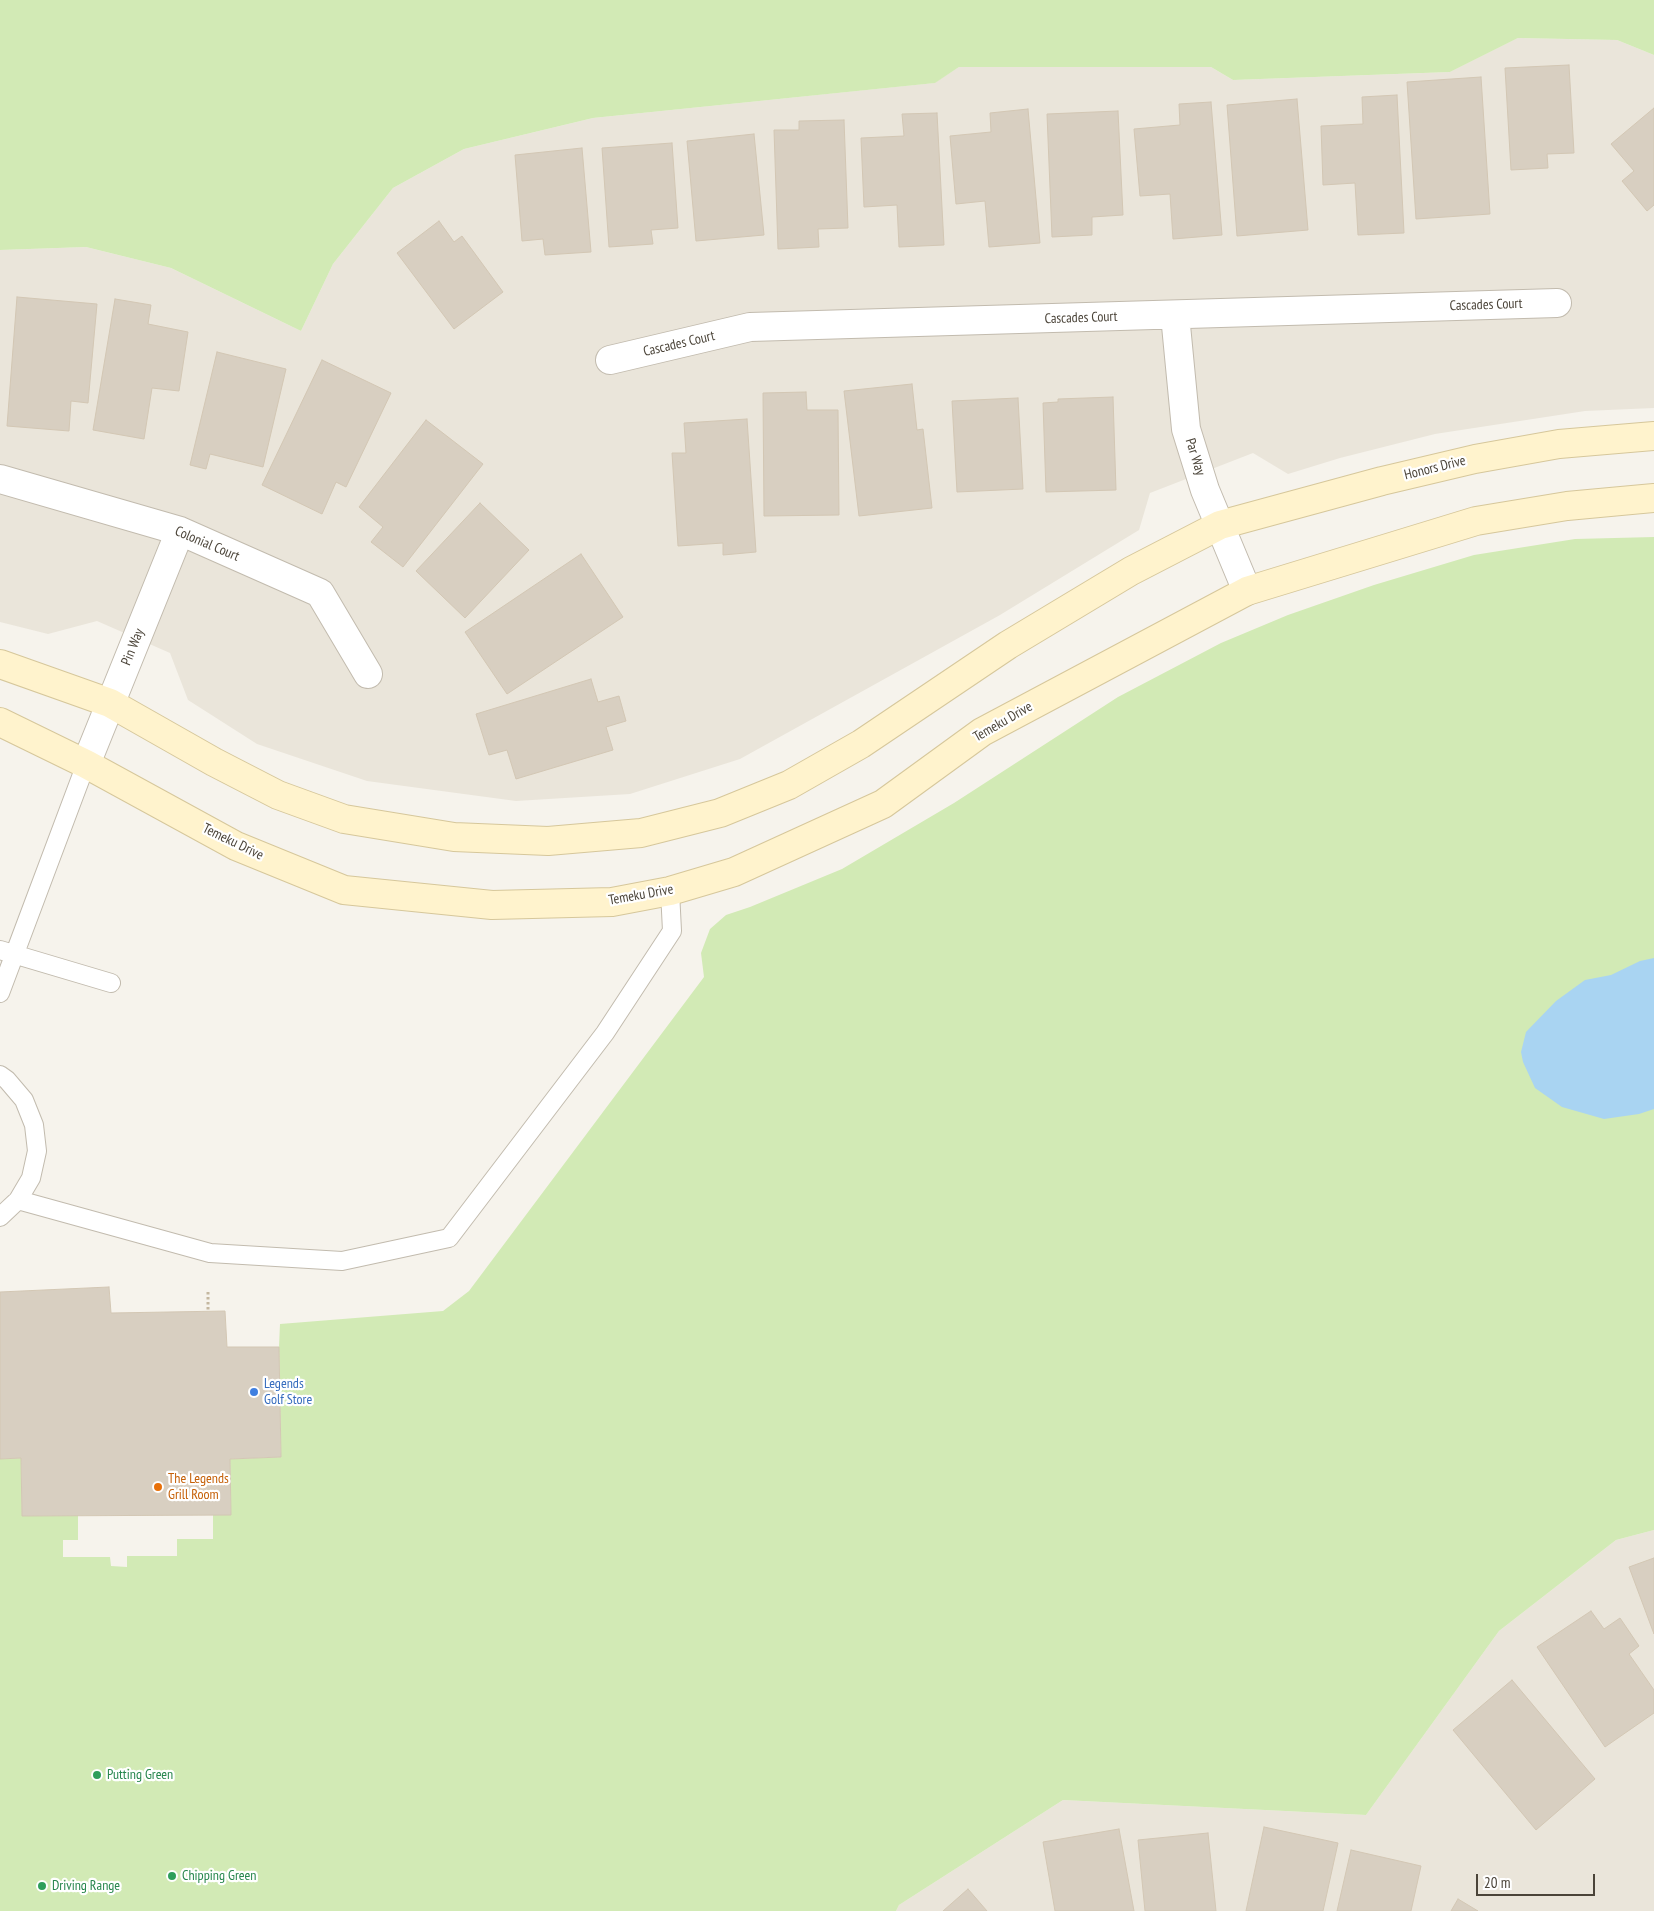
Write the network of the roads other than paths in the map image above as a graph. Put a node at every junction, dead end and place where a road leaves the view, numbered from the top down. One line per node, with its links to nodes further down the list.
1 (1557, 303): 2 (street, Cascades Court)
2 (1175, 315): 3 (street, Cascades Court); 7 (street, Par Way)
3 (610, 360)
4 (1654, 436): 7 (street, Honors Drive)
5 (0, 479): 8 (street, Colonial Court)
6 (1654, 498): 9 (street)
7 (1220, 525): 9 (street, Par Way); 12 (street)
8 (180, 531): 11 (street, Colonial Court); 12 (street, Pin Way)
9 (1247, 591): 15 (street, Temeku Drive)
10 (0, 664): 12 (street)
11 (368, 674)
12 (110, 703): 14 (street, Pin Way)
13 (0, 722): 14 (street, Temeku Drive)
14 (86, 764): 15 (street, Temeku Drive); 16 (lane)
15 (670, 891): 20 (lane)
16 (7, 952): 17 (lane); 18 (lane)
17 (111, 983)
18 (0, 993)
19 (0, 1075): 20 (lane)
20 (18, 1200): 21 (lane)
21 (0, 1217)

